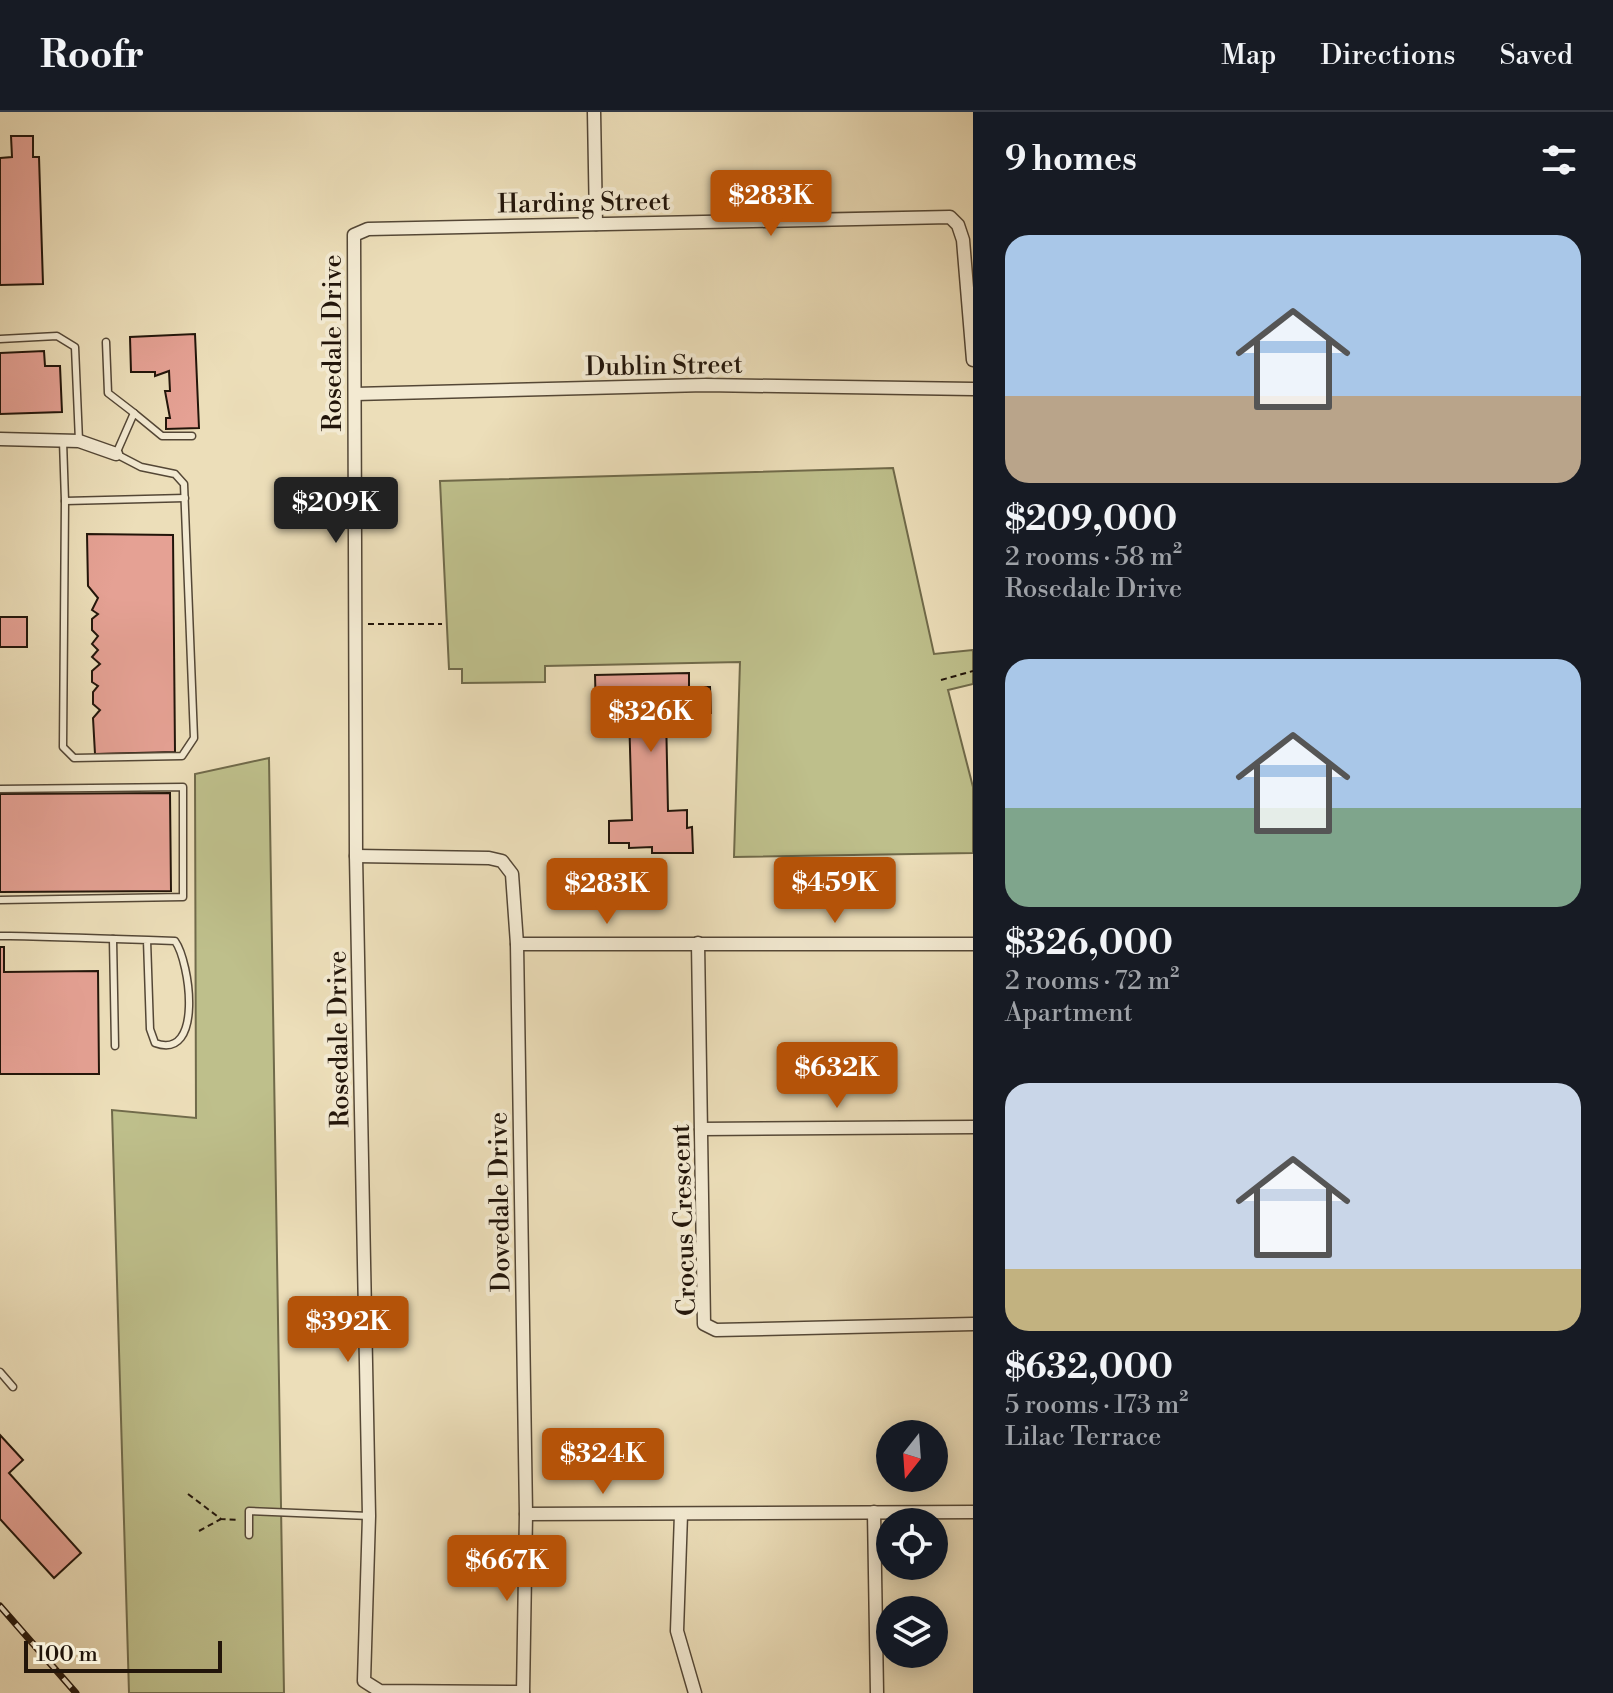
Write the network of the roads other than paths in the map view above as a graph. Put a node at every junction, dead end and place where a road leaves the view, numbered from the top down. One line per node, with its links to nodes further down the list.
1 (594, 112): 2 (street)
2 (596, 224): 3 (street, Harding Street); 6 (street, Harding Street)
3 (354, 235): 8 (street, Rosedale Drive)
4 (0, 339): 13 (lane)
5 (106, 342): 9 (lane)
6 (973, 360)
7 (973, 389): 8 (street, Dublin Street)
8 (355, 394): 18 (street, Rosedale Drive)
9 (134, 413): 10 (lane); 14 (lane)
10 (192, 436)
11 (0, 439): 12 (street)
12 (63, 440): 13 (street); 16 (lane)
13 (79, 441): 14 (street)
14 (116, 454): 15 (lane)
15 (185, 498): 16 (lane); 16 (lane)
16 (65, 501)
17 (0, 789): 19 (lane)
18 (356, 856): 24 (street, Dovedale Drive); 36 (street, Rosedale Drive)
19 (0, 900)
20 (0, 936): 21 (lane)
21 (113, 939): 22 (lane); 26 (lane)
22 (147, 940): 22 (lane)
23 (698, 943): 24 (street); 25 (street); 28 (street, Crocus Crescent)
24 (517, 944): 34 (street, Dovedale Drive)
25 (973, 944)
26 (115, 1046)
27 (973, 1127): 28 (street)
28 (701, 1129): 29 (street, Crocus Crescent)
29 (973, 1324)
30 (0, 1372): 31 (lane)
31 (13, 1387)
32 (874, 1512): 33 (street); 35 (street); 40 (street)
33 (973, 1512)
34 (526, 1514): 35 (street); 38 (street, Dovedale Drive)
35 (681, 1514): 39 (street)
36 (369, 1516): 37 (lane); 38 (street, Rosedale Drive)
37 (249, 1535)
38 (523, 1692)
39 (695, 1693)
40 (877, 1693)

